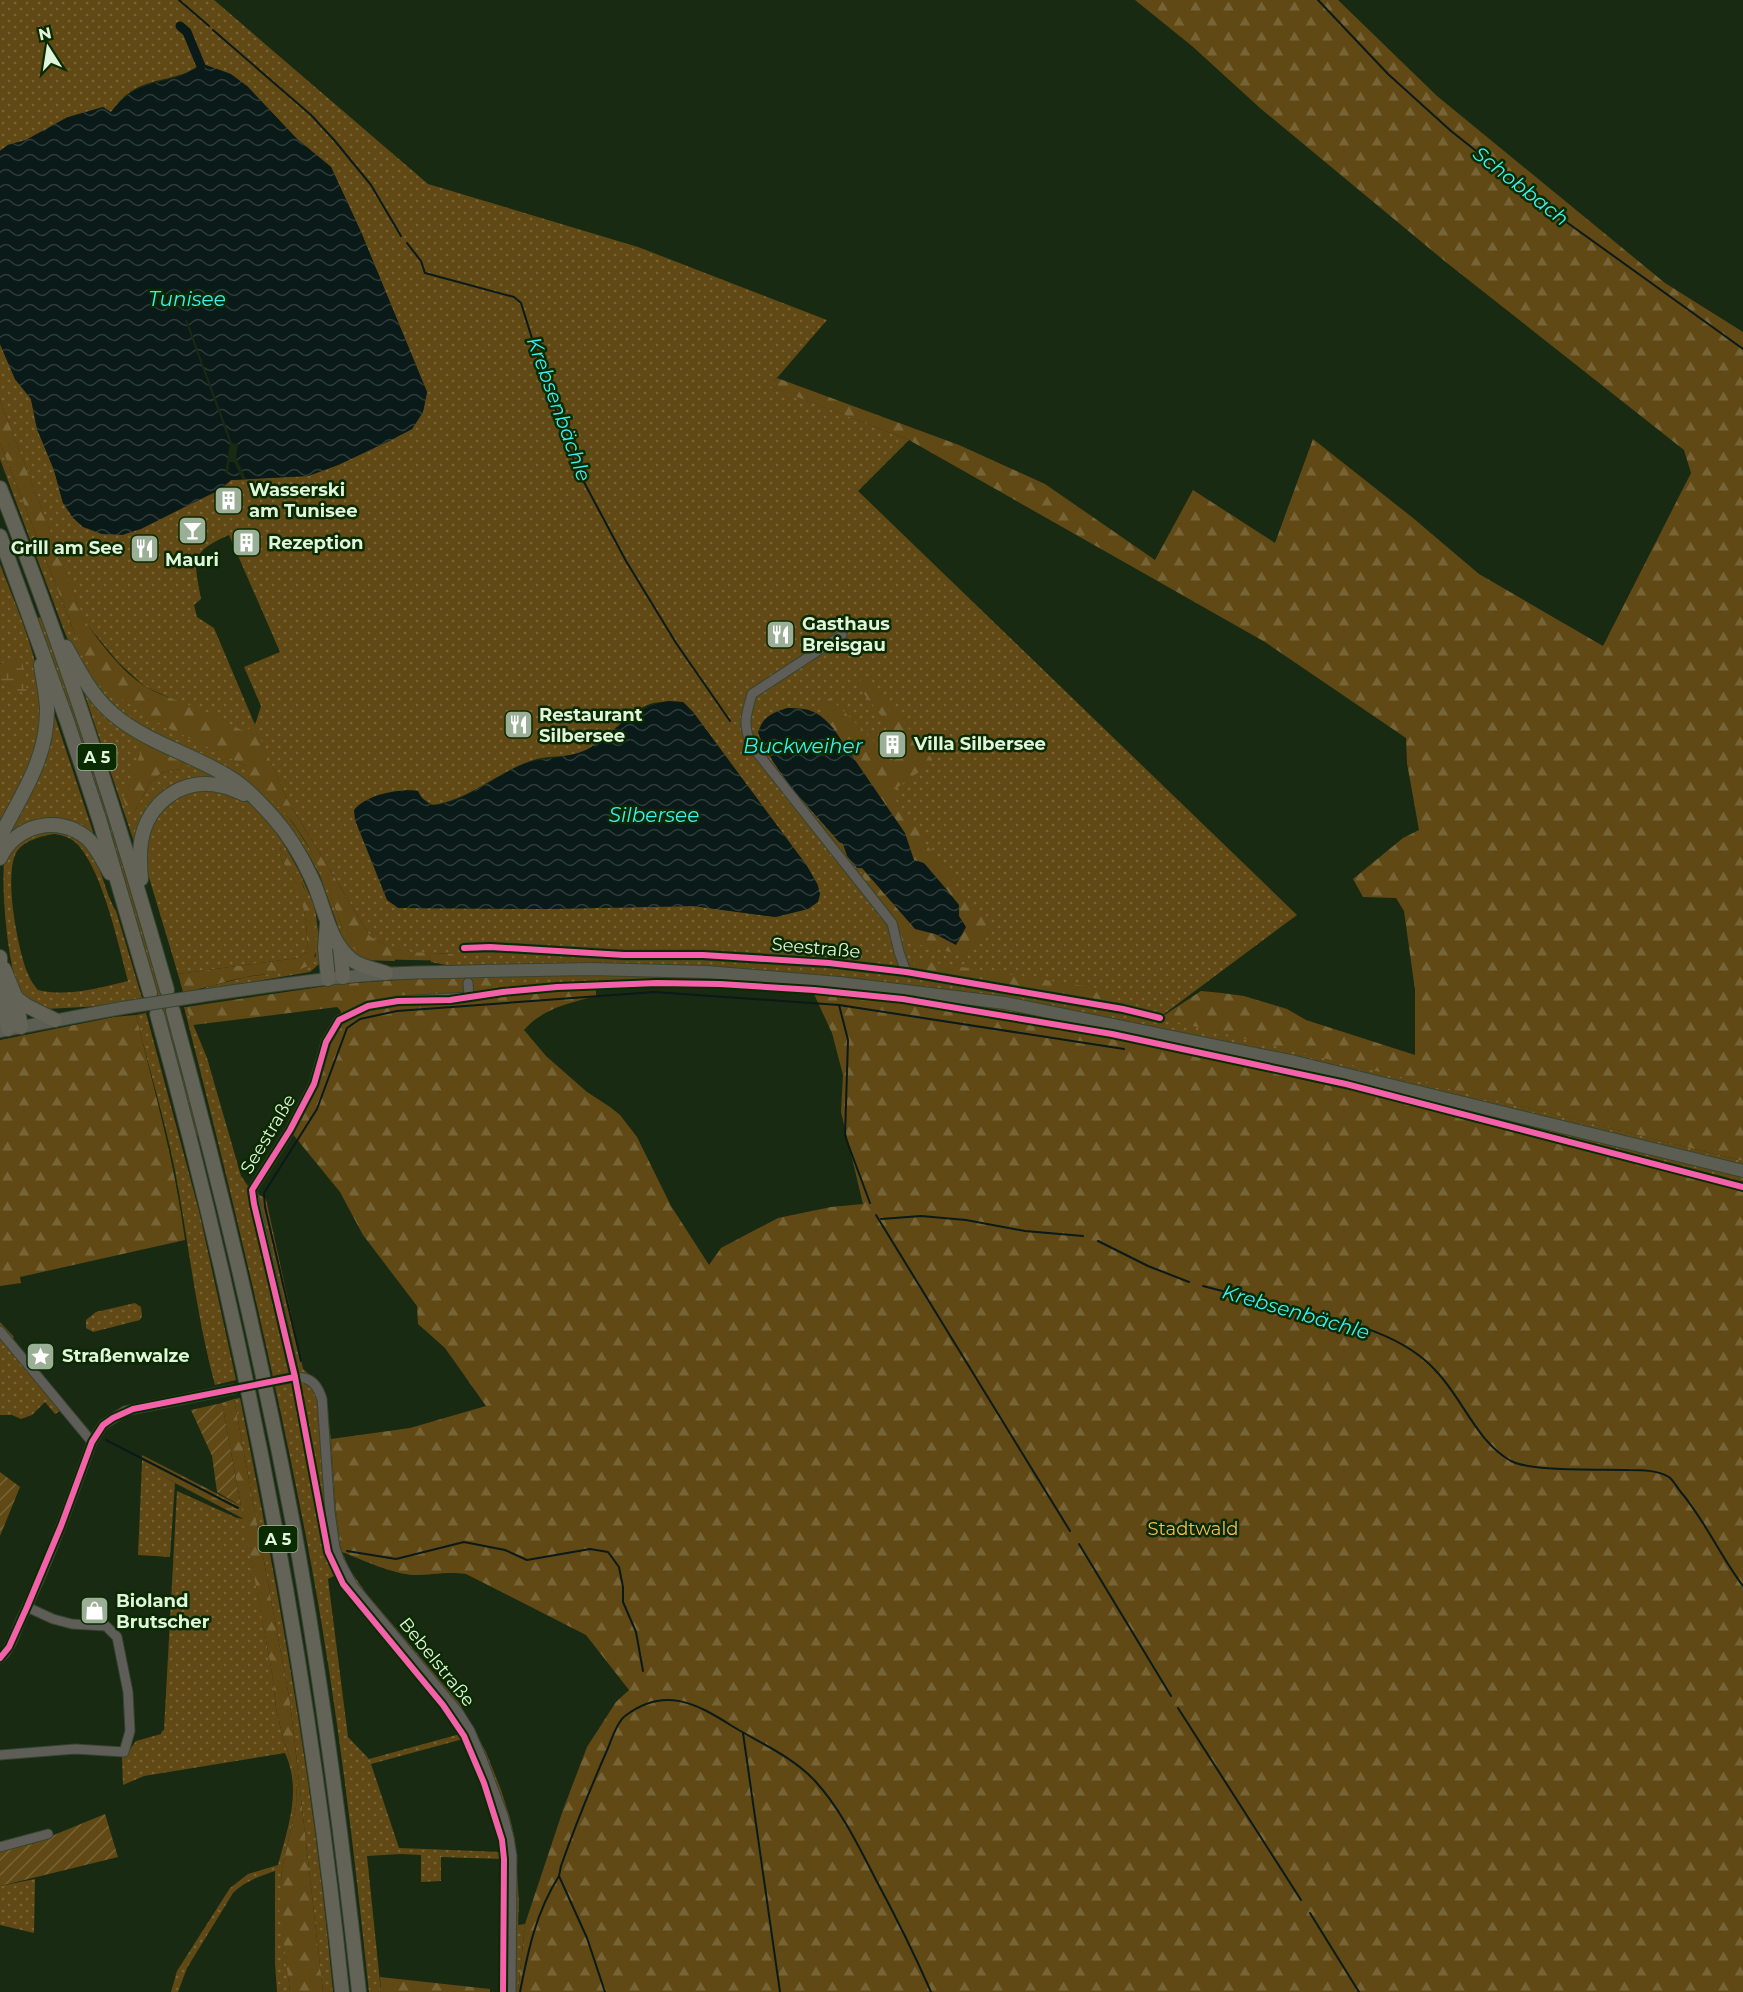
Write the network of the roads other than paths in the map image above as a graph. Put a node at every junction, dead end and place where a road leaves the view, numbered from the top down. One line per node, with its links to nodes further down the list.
1 (0, 488): 3 (highway, A 5)
2 (0, 536): 5 (highway, A 5)
3 (48, 614): 6 (highway, A 5); 10 (highway, A 5)
4 (842, 634): 15 (street)
5 (39, 642): 7 (highway); 9 (highway, A 5)
6 (254, 798): 10 (highway); 11 (highway)
7 (0, 837)
8 (0, 858): 9 (highway, A 5)
9 (122, 897): 21 (highway, A 5)
10 (142, 902): 20 (highway, A 5)
11 (327, 921): 12 (highway); 18 (highway)
12 (340, 947): 16 (highway); 17 (highway)
13 (464, 948): 15 (street, Seestraße)
14 (0, 959): 22 (highway); 27 (highway)
15 (906, 972): 25 (street, Seestraße)
16 (386, 973): 17 (main road); 28 (main road, bridge)
17 (343, 977): 18 (main road)
18 (328, 979): 26 (main road, bridge)
19 (468, 983): 30 (street, Seestraße)
20 (167, 990)
21 (150, 993)
22 (16, 998): 26 (highway); 27 (highway)
23 (173, 1011): 42 (highway, A 5)
24 (157, 1014): 41 (highway, A 5)
25 (1160, 1018)
26 (55, 1020): 27 (main road)
27 (10, 1029)
28 (1743, 1171)
29 (0, 1331): 33 (street)
30 (295, 1377): 31 (street); 43 (street, Bebelstraße)
31 (275, 1381)
32 (234, 1389): 34 (street)
33 (80, 1427): 34 (street); 35 (street)
34 (99, 1430): 35 (street)
35 (92, 1442): 36 (street)
36 (27, 1607): 37 (street); 38 (street)
37 (0, 1658)
38 (0, 1755)
39 (48, 1834): 40 (street)
40 (0, 1847)
41 (342, 1992)
42 (359, 1992)
43 (512, 1992)

